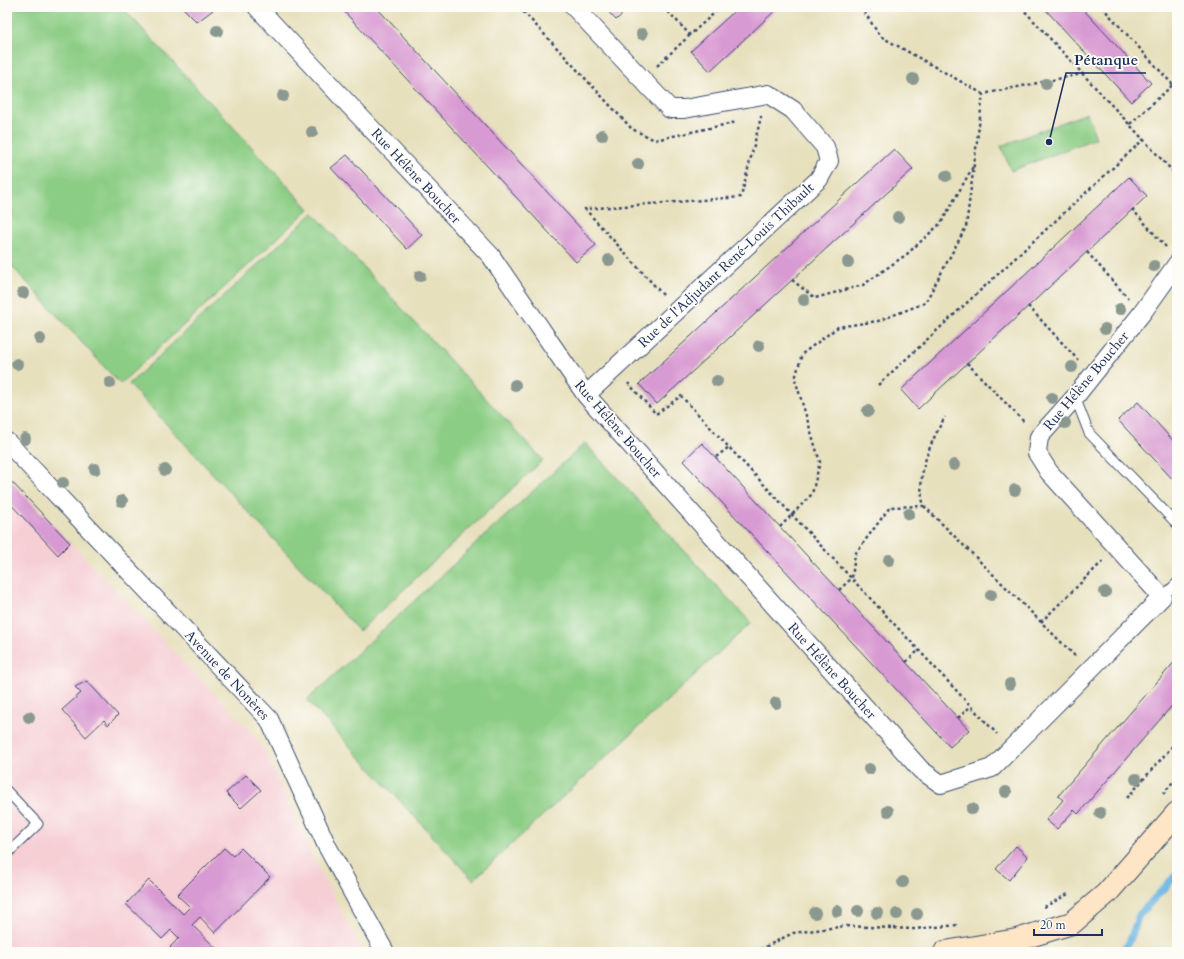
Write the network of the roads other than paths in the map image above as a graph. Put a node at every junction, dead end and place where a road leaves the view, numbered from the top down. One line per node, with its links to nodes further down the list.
1 (257, 7): 4 (street, Rue Hélène Boucher)
2 (574, 7): 4 (street, Rue de l'Adjudant René-Louis Thibault)
3 (1177, 264): 5 (street, Rue Hélène Boucher)
4 (586, 395): 9 (street, Rue Hélène Boucher)
5 (1075, 397): 7 (lane); 9 (street, Rue Hélène Boucher)
6 (7, 442): 13 (street, Avenue de Nonères)
7 (1177, 524)
8 (1177, 583): 9 (lane)
9 (1162, 597)
10 (7, 791): 12 (lane)
11 (1177, 813): 14 (main road)
12 (7, 854)
13 (385, 952)
14 (945, 952)

